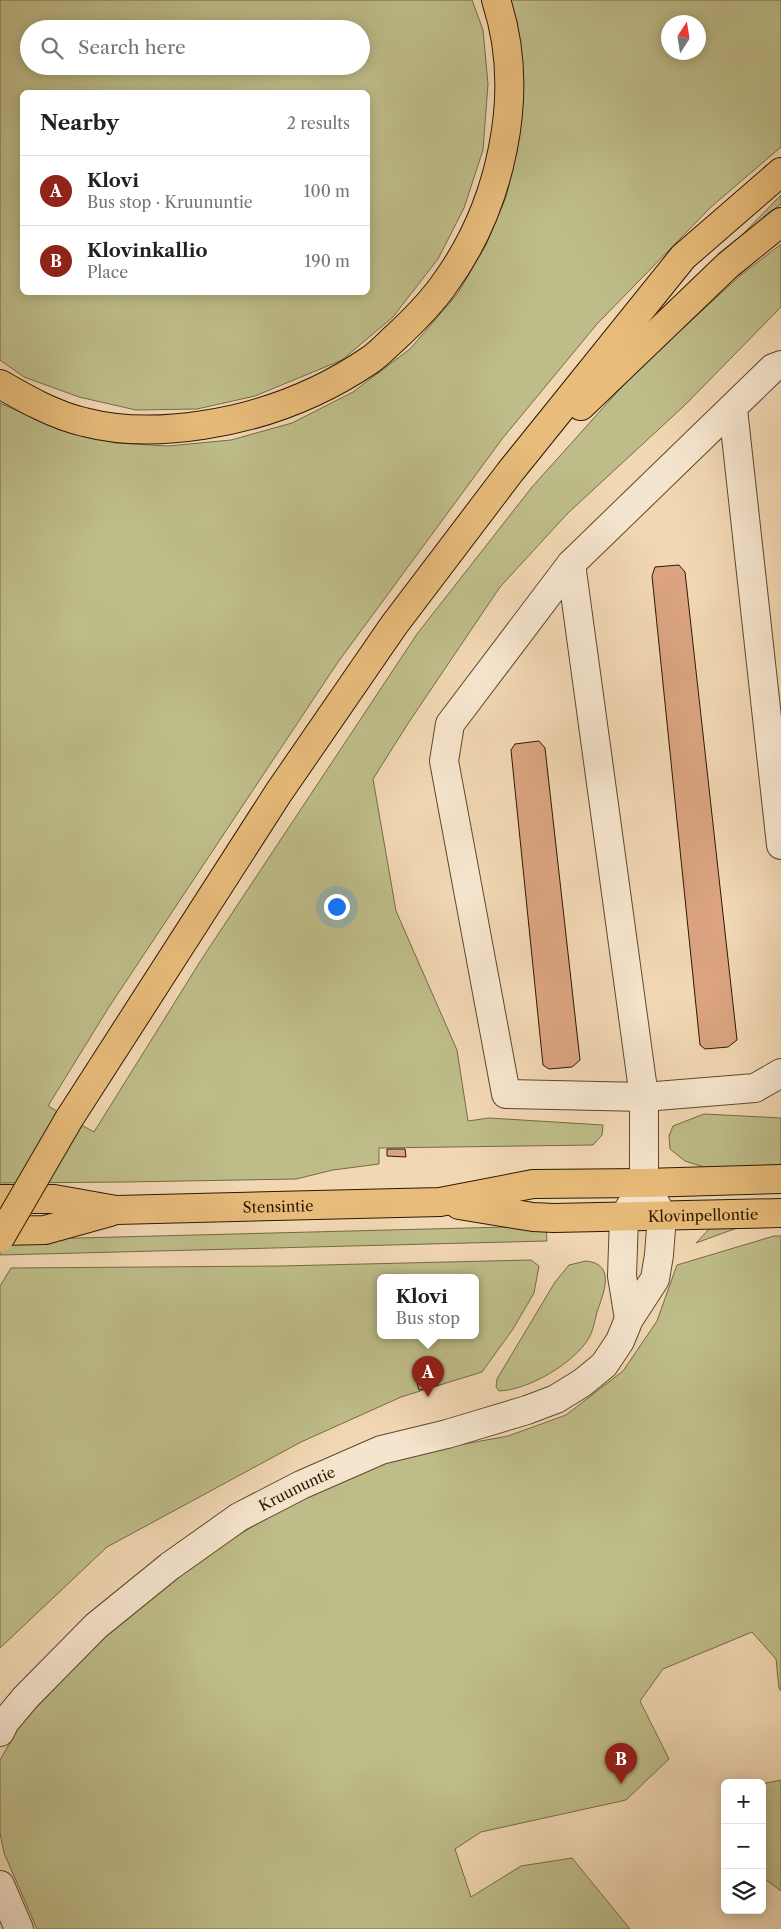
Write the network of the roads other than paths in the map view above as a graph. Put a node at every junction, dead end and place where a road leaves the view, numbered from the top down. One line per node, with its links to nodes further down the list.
1 (496, 0): 5 (main road)
2 (781, 172): 7 (main road)
3 (781, 222): 7 (main road)
4 (781, 365): 6 (street)
5 (0, 384)
6 (733, 408): 8 (street); 9 (street)
7 (510, 472): 21 (main road, bridge)
8 (571, 564): 11 (street); 11 (street)
9 (781, 845)
10 (781, 1073): 11 (street)
11 (644, 1097): 13 (street)
12 (781, 1179): 13 (main road)
13 (644, 1183): 15 (main road, Stensintie); 18 (street); 19 (street)
14 (0, 1199): 16 (main road, Stensintie)
15 (440, 1202): 16 (main road, Stensintie); 19 (main road, Stensintie)
16 (116, 1210): 20 (main road, Stensintie)
17 (781, 1212): 18 (main road, Klovinpellontie)
18 (662, 1215): 19 (main road, Klovinpellontie); 22 (street, Kruununtie)
19 (624, 1216): 22 (street)
20 (0, 1231)
21 (0, 1238)
22 (629, 1319): 23 (street, Kruununtie)
23 (0, 1732)
24 (0, 1885): 25 (street)
25 (19, 1929)

